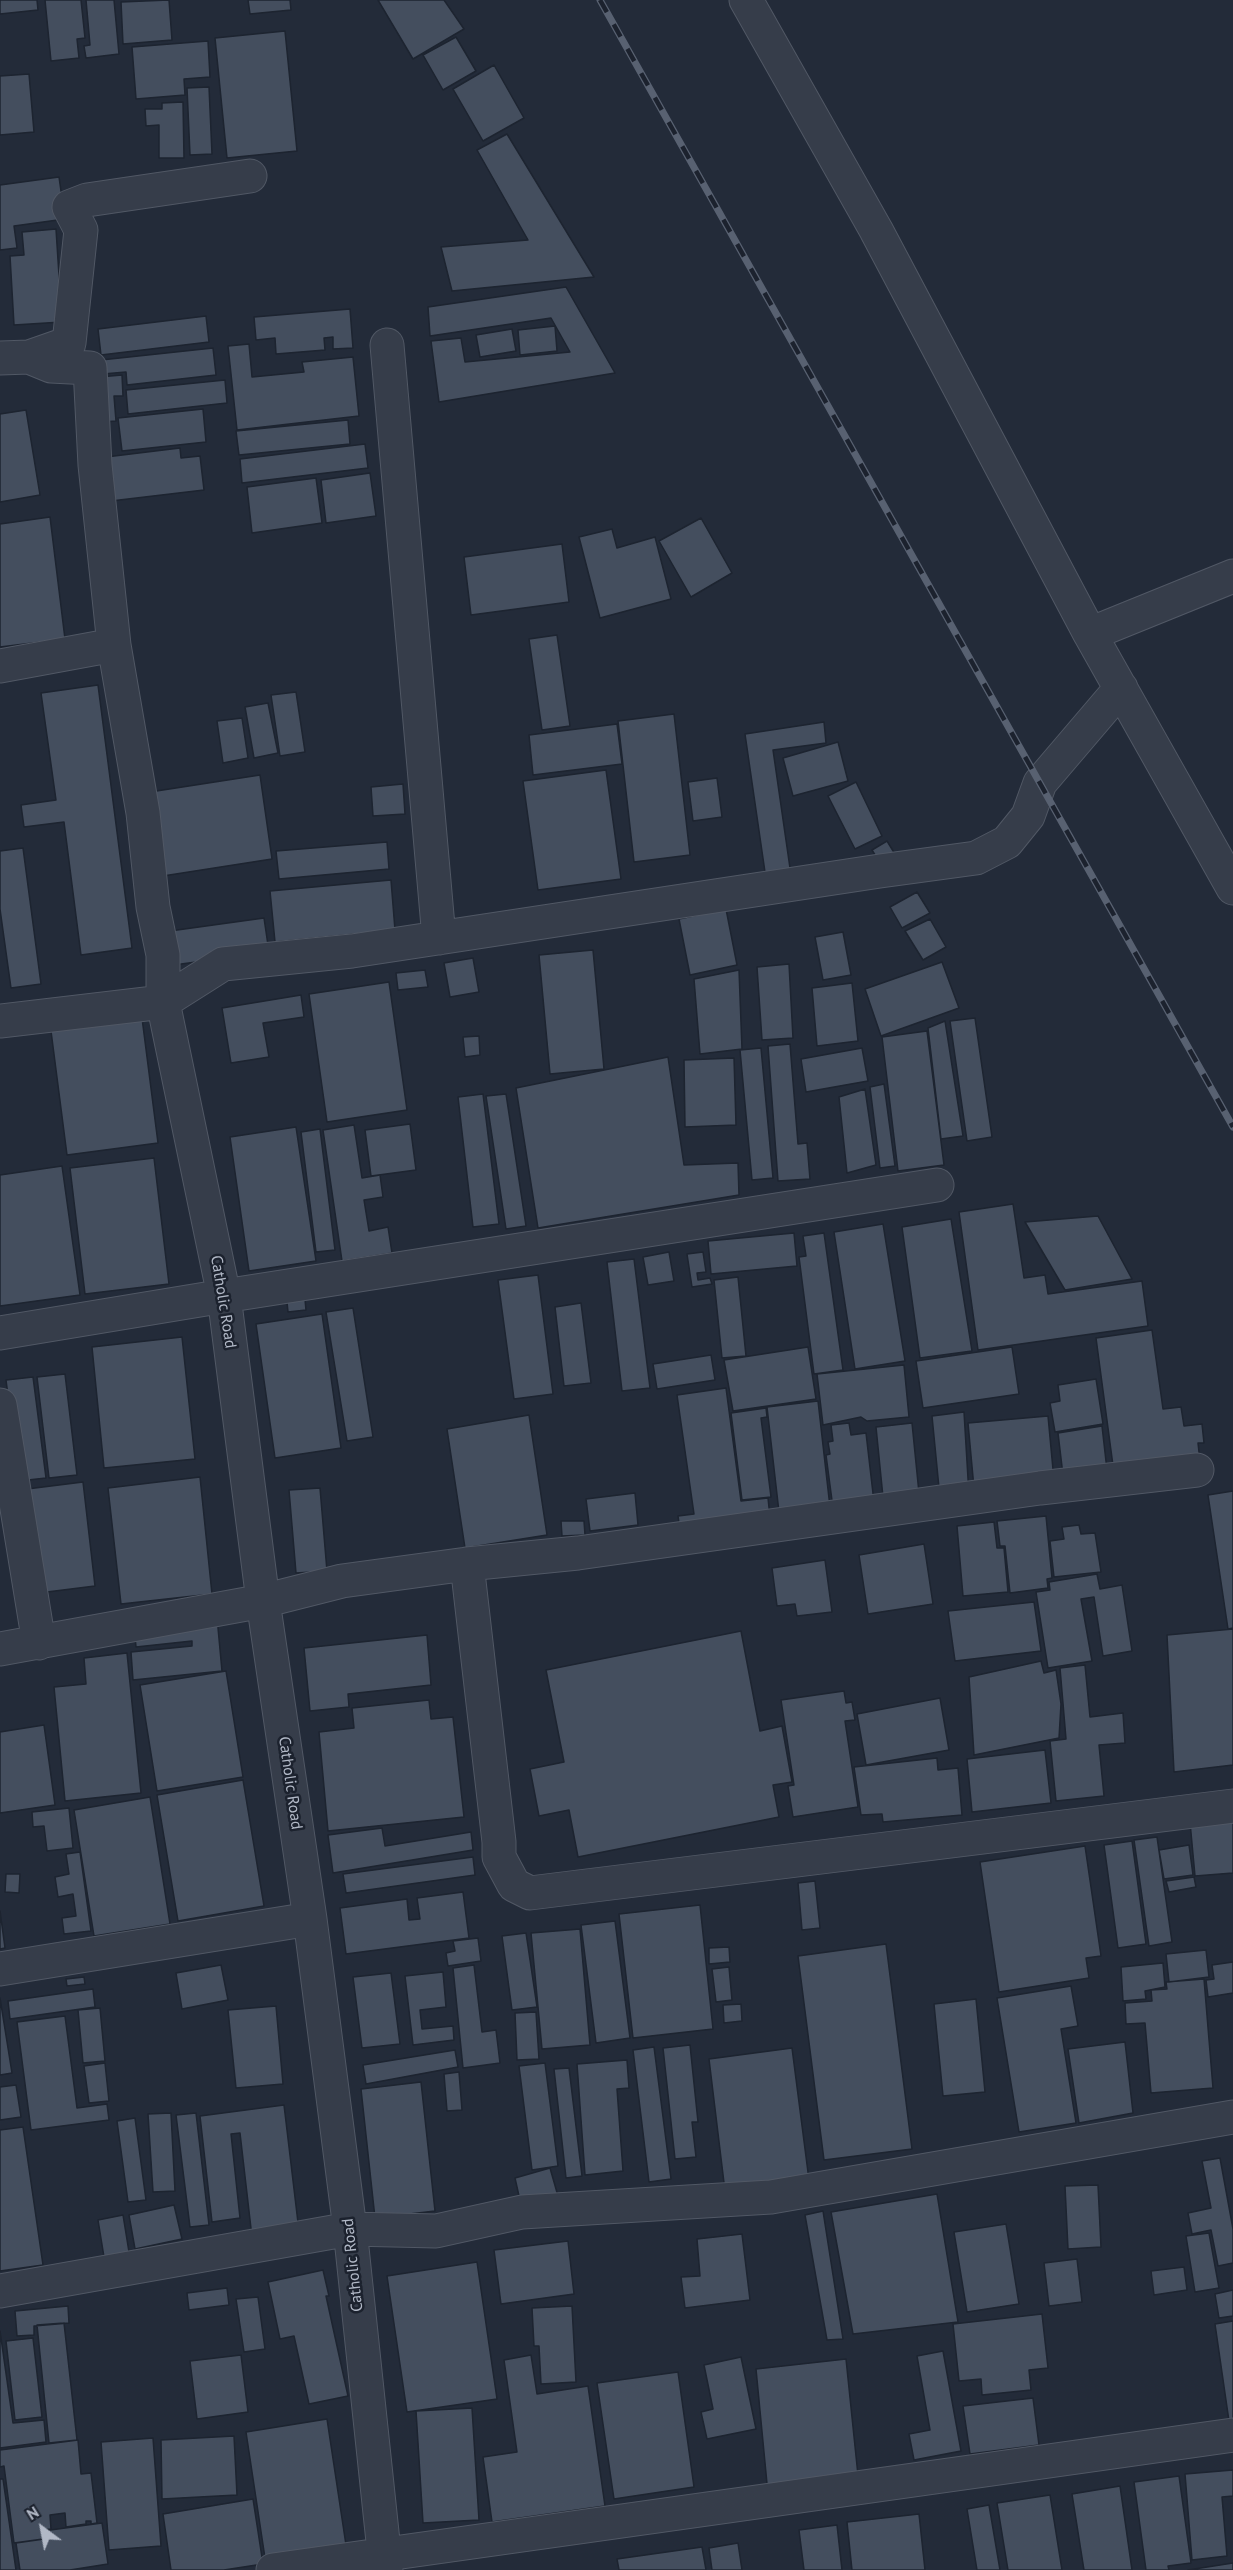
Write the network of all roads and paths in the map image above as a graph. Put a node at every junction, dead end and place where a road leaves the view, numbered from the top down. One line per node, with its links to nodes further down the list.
1 (746, 0): 6 (street)
2 (250, 176): 4 (street)
3 (387, 345): 11 (street)
4 (14, 357): 7 (street, Catholic Road)
5 (1233, 576): 6 (street)
6 (1090, 634): 9 (street)
7 (114, 645): 8 (street); 12 (street, Catholic Road)
8 (0, 666)
9 (1121, 688): 10 (street); 11 (street)
10 (1233, 888)
11 (438, 938): 12 (street)
12 (163, 1002): 13 (street); 15 (street, Catholic Road)
13 (0, 1021)
14 (937, 1185): 15 (street)
15 (224, 1296): 16 (street); 20 (street, Catholic Road)
16 (0, 1333)
17 (0, 1405): 21 (street)
18 (1197, 1470): 19 (street)
19 (467, 1564): 20 (street); 23 (street)
20 (263, 1601): 21 (street); 24 (street, Catholic Road)
21 (39, 1643): 22 (street)
22 (0, 1649)
23 (1233, 1806)
24 (310, 1919): 25 (street); 27 (street, Catholic Road)
25 (0, 1969)
26 (1233, 2117): 27 (street)
27 (350, 2229): 28 (street); 30 (street, Catholic Road)
28 (0, 2291)
29 (1233, 2435): 30 (street)
30 (384, 2561): 31 (street)
31 (273, 2570)

